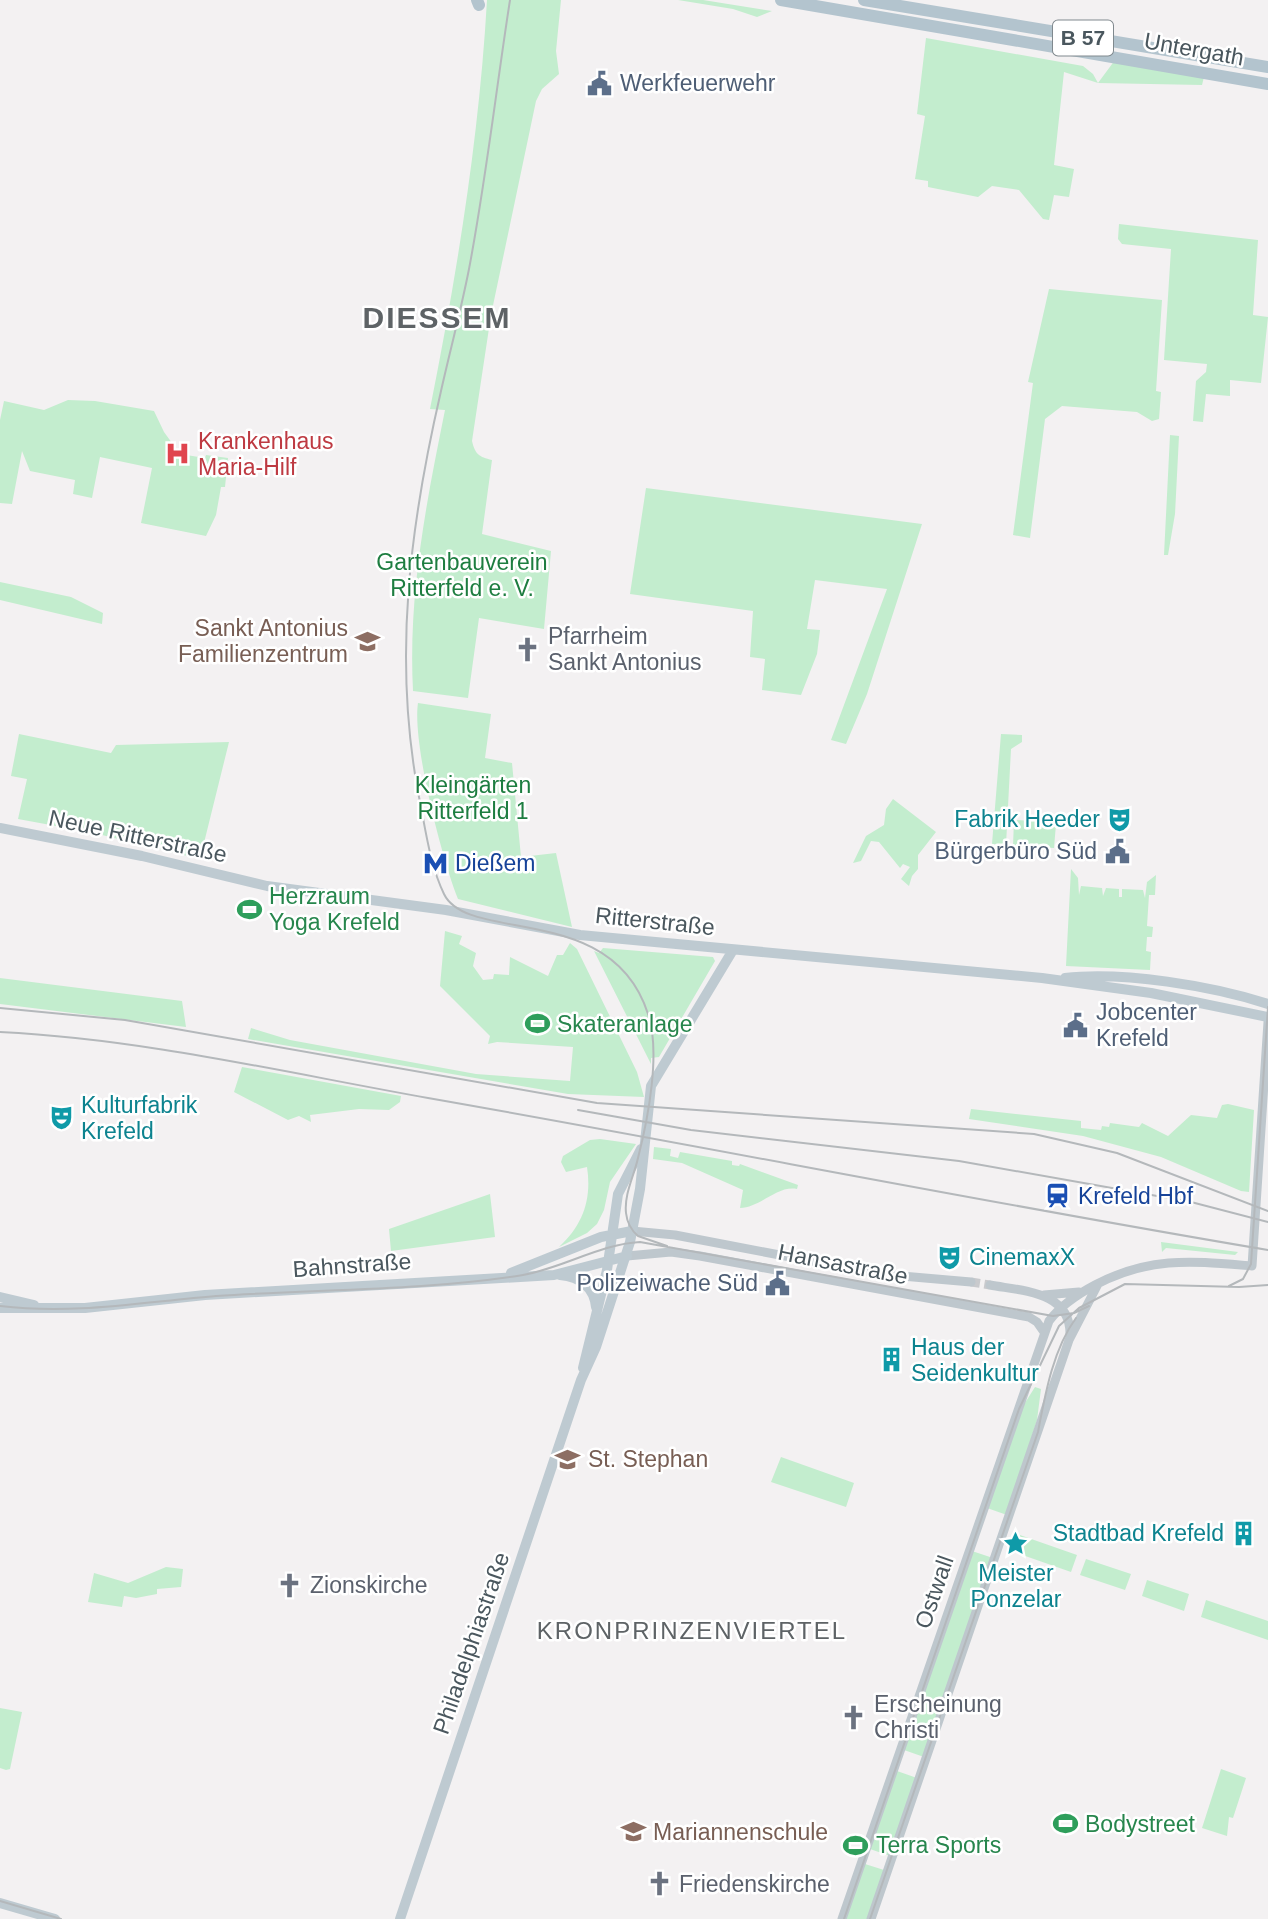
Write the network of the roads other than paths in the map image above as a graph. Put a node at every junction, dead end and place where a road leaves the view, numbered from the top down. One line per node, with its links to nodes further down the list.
1 (781, 0): 4 (main road, Untergath / B 57)
2 (863, 0): 3 (main road, Untergath / B 57)
3 (1144, 48): 4 (main road, B 57); 5 (main road, Untergath / B 57)
4 (1114, 56): 6 (main road, Untergath / B 57)
5 (1268, 67)
6 (1268, 84)
7 (0, 828): 8 (main road, Neue Ritterstraße)
8 (267, 886): 9 (main road, Ritterstraße)
9 (733, 950): 10 (main road, Ritterstraße); 14 (main road)
10 (1041, 978): 11 (main road, Ritterstraße); 12 (main road, Ritterstraße)
11 (1268, 1004)
12 (1268, 1017)
13 (1268, 1022): 24 (street)
14 (642, 1146): 15 (main road, Philadelphiastraße); 16 (main road, Philadelphiastraße)
15 (632, 1231): 16 (main road, Bahnstraße); 17 (main road, Philadelphiastraße); 21 (street, Hansastraße)
16 (612, 1234): 18 (main road, Philadelphiastraße); 19 (main road, Bahnstraße)
17 (627, 1256): 18 (main road, Bahnstraße); 30 (street, Hansastraße); 32 (main road, Philadelphiastraße)
18 (609, 1261): 20 (main road, Bahnstraße); 29 (main road, Philadelphiastraße)
19 (502, 1275): 20 (main road, Bahnstraße); 28 (main road, Bahnstraße)
20 (554, 1275): 29 (main road)
21 (971, 1282)
22 (989, 1286): 23 (street)
23 (1038, 1294): 24 (street); 26 (street)
24 (1086, 1294): 26 (street, Ostwall); 31 (street, Ostwall)
25 (0, 1297): 28 (main road)
26 (1062, 1307): 30 (street, Ostwall); 31 (street)
27 (0, 1308): 28 (main road)
28 (47, 1309)
29 (596, 1314): 32 (main road, Philadelphiastraße)
30 (1044, 1332): 36 (street, Ostwall)
31 (1069, 1340): 37 (street, Ostwall)
32 (581, 1380): 35 (main road, Philadelphiastraße)
33 (0, 1903): 34 (main road)
34 (55, 1919)
35 (400, 1919)
36 (842, 1919)
37 (871, 1919)

